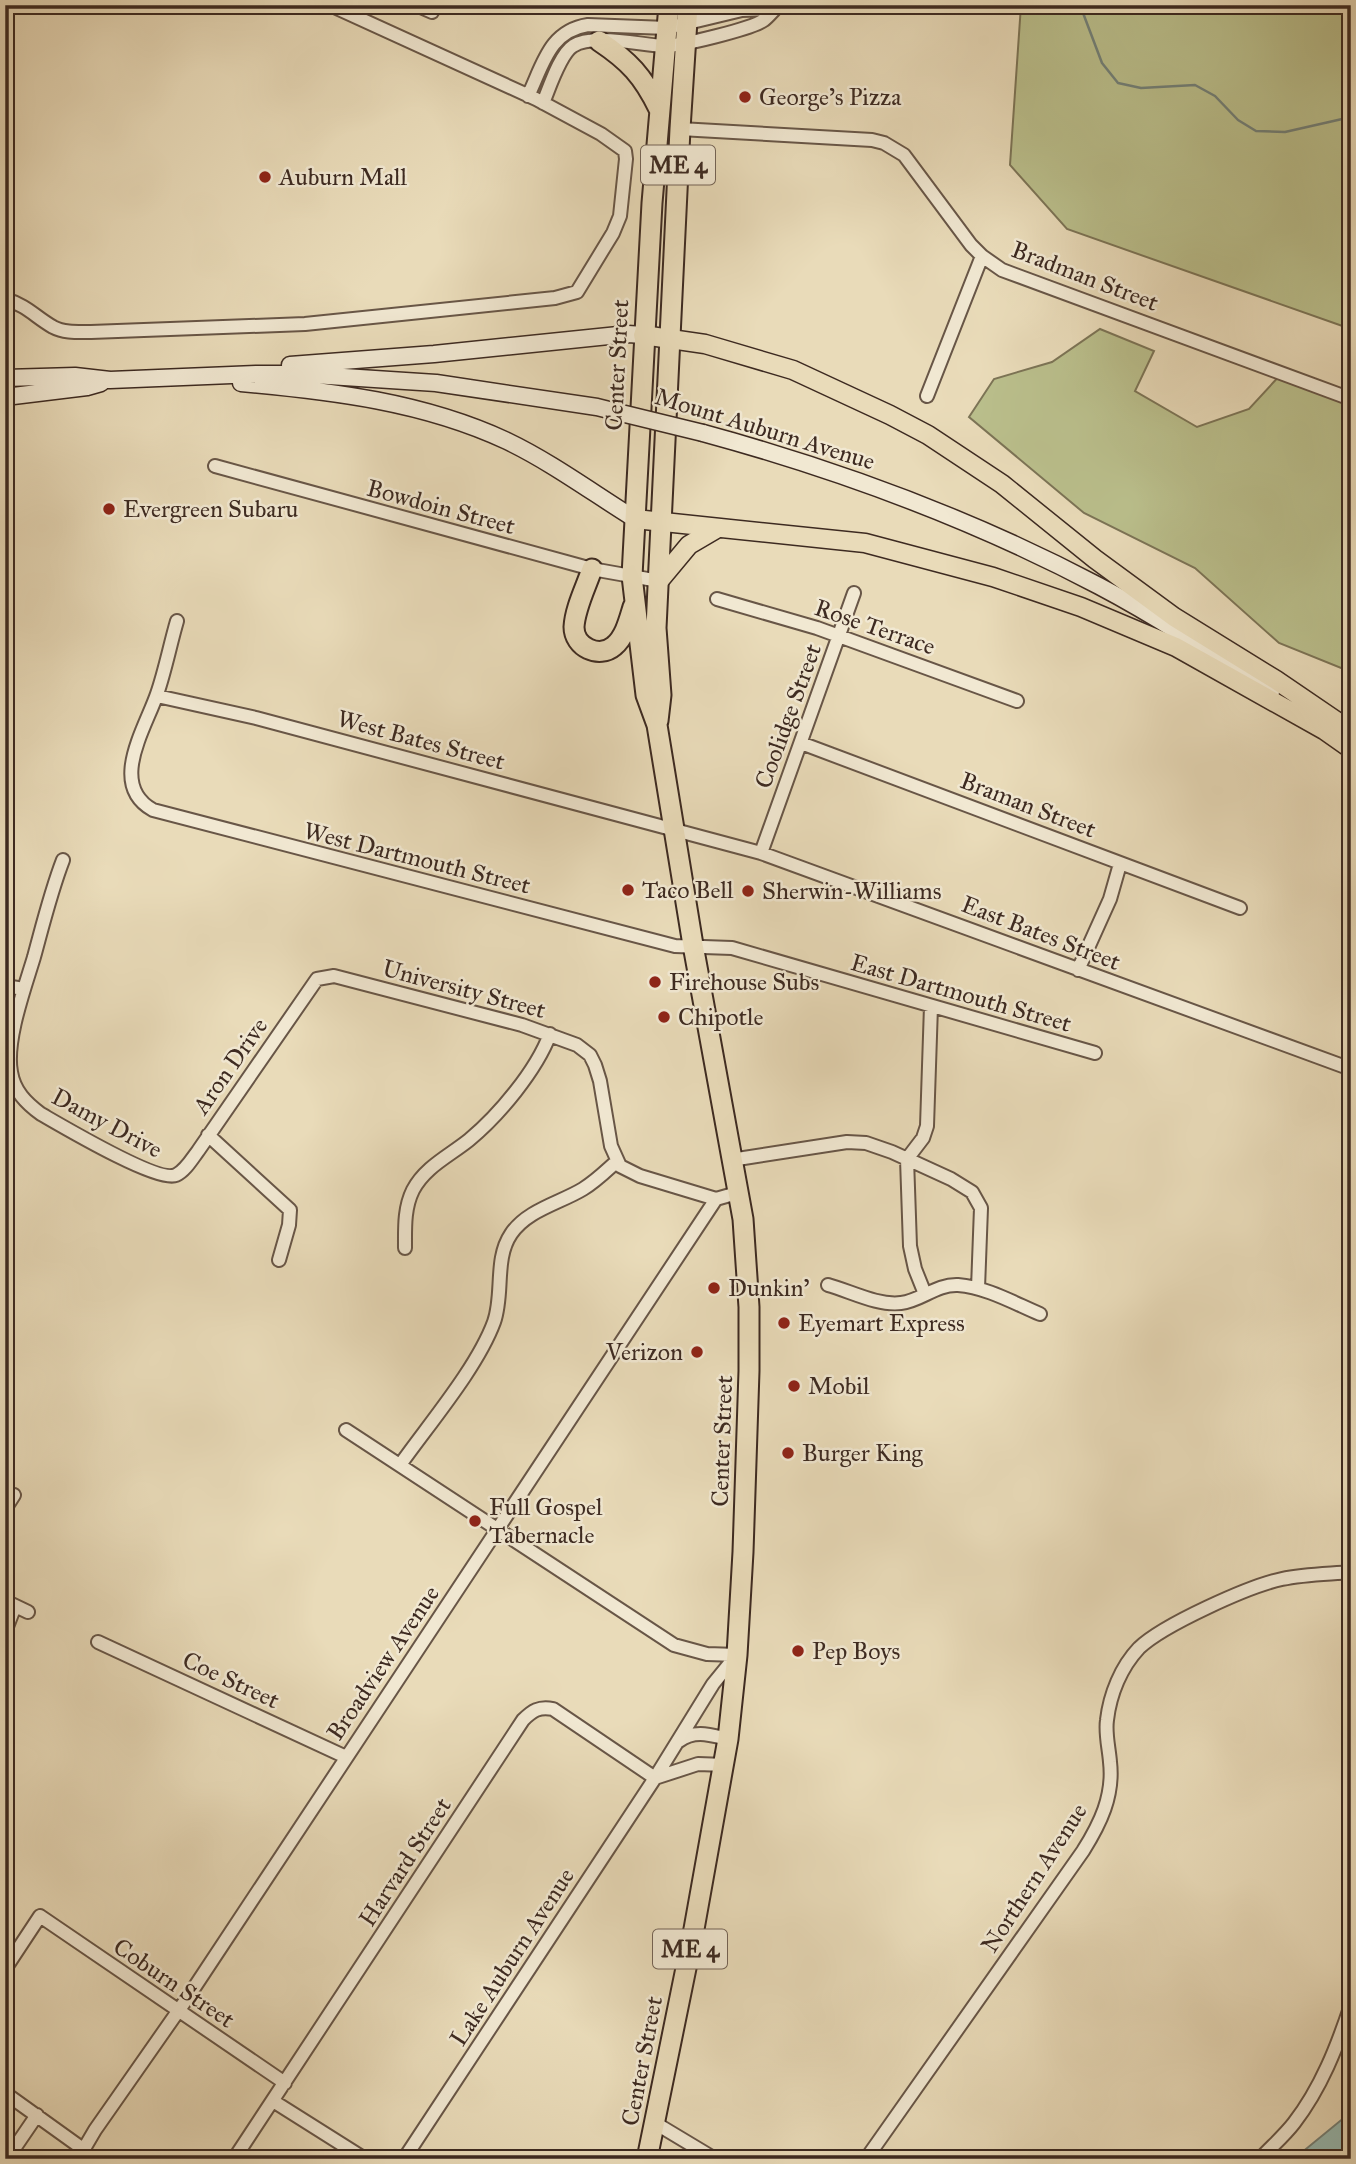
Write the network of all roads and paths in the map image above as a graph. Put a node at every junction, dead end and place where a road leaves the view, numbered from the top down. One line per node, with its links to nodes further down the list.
1 (330, 5): 8 (street)
2 (416, 5): 4 (street)
3 (669, 5): 6 (highway, Center Street / ME 4)
4 (432, 12)
5 (688, 15): 6 (highway, Center Street / ME 4); 6 (street)
6 (673, 39): 7 (street); 8 (street); 10 (highway, Center Street / ME 4); 11 (highway, Center Street / ME 4)
7 (599, 41): 9 (street); 10 (highway)
8 (528, 96): 9 (street)
9 (543, 103): 13 (street)
10 (660, 111): 15 (highway, Center Street / ME 4)
11 (680, 129): 12 (street, Bradman Street); 14 (highway, Center Street / ME 4)
12 (982, 256): 21 (street); 23 (street, Bradman Street)
13 (5, 299)
14 (671, 307): 16 (highway, Center Street / ME 4); 17 (main road)
15 (643, 335): 16 (main road); 18 (main road); 25 (highway, Center Street / ME 4)
16 (670, 338): 17 (main road); 26 (highway, Center Street / ME 4)
17 (705, 344): 37 (main road)
18 (169, 376): 20 (main road, Mount Auburn Avenue); 25 (main road); 34 (main road, Mount Auburn Avenue, bridge)
19 (5, 378): 20 (main road, Mount Auburn Avenue)
20 (110, 380): 22 (main road, Mount Auburn Avenue)
21 (927, 396)
22 (5, 397)
23 (1351, 398)
24 (215, 467): 28 (street, Bowdoin Street)
25 (635, 519): 26 (main road); 29 (highway, Center Street / ME 4)
26 (662, 520): 27 (main road); 30 (highway, Center Street / ME 4)
27 (718, 527): 30 (main road); 41 (main road)
28 (592, 569): 29 (street, Bowdoin Street); 33 (highway)
29 (632, 576): 30 (street, Bowdoin Street); 33 (highway, Center Street / ME 4)
30 (659, 581): 40 (highway, Center Street / ME 4)
31 (854, 593): 36 (street, Coolidge Street)
32 (717, 599): 36 (street, Rose Terrace)
33 (634, 603): 40 (highway, Center Street / ME 4)
34 (1131, 605): 37 (main road, Mount Auburn Avenue); 41 (main road, Mount Auburn Avenue)
35 (177, 621): 38 (street)
36 (839, 636): 39 (street, Rose Terrace); 43 (street, Coolidge Street)
37 (1209, 638): 42 (main road, Mount Auburn Avenue)
38 (157, 695): 45 (street, West Bates Street); 50 (street, West Dartmouth Street)
39 (1017, 701)
40 (657, 725): 45 (highway, Center Street / ME 4)
41 (1324, 730): 44 (main road, Mount Auburn Avenue)
42 (1351, 731)
43 (801, 743): 46 (street, Coolidge Street); 48 (street, Braman Street)
44 (1351, 749)
45 (674, 830): 46 (street, East Bates Street); 50 (highway, Center Street / ME 4)
46 (761, 853): 51 (street, East Bates Street)
47 (63, 860): 54 (street, Damy Drive)
48 (1120, 864): 49 (street, Braman Street); 51 (street)
49 (1240, 908)
50 (694, 945): 55 (street, East Dartmouth Street); 61 (highway, Center Street / ME 4)
51 (1078, 970): 58 (street, East Bates Street)
52 (321, 977): 56 (street, University Street); 59 (street, Aron Drive)
53 (5, 986): 54 (street)
54 (24, 989): 63 (street, Damy Drive)
55 (931, 1006): 57 (street, East Dartmouth Street); 60 (street)
56 (550, 1034): 62 (street, University Street); 66 (street)
57 (1096, 1053)
58 (1351, 1069)
59 (208, 1135): 63 (street, Aron Drive); 67 (street)
60 (907, 1159): 61 (street); 69 (street); 70 (street)
61 (731, 1160): 64 (highway, Center Street / ME 4)
62 (616, 1161): 65 (street); 73 (street)
63 (172, 1176)
64 (737, 1193): 65 (street); 82 (highway, Center Street / ME 4)
65 (716, 1199): 76 (street, Broadview Avenue)
66 (405, 1248)
67 (279, 1260)
68 (828, 1285): 70 (street)
69 (978, 1288): 70 (street); 71 (street)
70 (925, 1294)
71 (1040, 1314)
72 (346, 1430): 73 (street)
73 (400, 1465): 76 (street)
74 (14, 1495): 75 (street)
75 (5, 1509)
76 (497, 1529): 82 (street); 85 (street, Broadview Avenue)
77 (1351, 1572): 103 (street, Northern Avenue)
78 (10, 1604): 79 (street); 80 (street)
79 (28, 1612)
80 (5, 1632)
81 (98, 1642): 85 (street, Coe Street)
82 (737, 1655): 83 (highway, Center Street / ME 4); 84 (street, Lake Auburn Avenue)
83 (729, 1739): 84 (street); 86 (highway, Center Street / ME 4)
84 (676, 1743): 87 (street, Lake Auburn Avenue)
85 (346, 1757): 90 (street, Broadview Avenue)
86 (725, 1765): 87 (street); 95 (highway, Center Street / ME 4)
87 (655, 1778): 91 (street, Harvard Street); 100 (street, Lake Auburn Avenue)
88 (5, 1969): 90 (street, Coburn Street)
89 (1351, 2005): 104 (street)
90 (178, 2011): 91 (street, Coburn Street); 96 (street, Broadview Avenue)
91 (285, 2083): 93 (street, Harvard Street)
92 (5, 2093): 94 (street)
93 (273, 2101): 98 (street, Harvard Street); 99 (street)
94 (37, 2115): 96 (street); 97 (street)
95 (655, 2123): 101 (highway, Center Street / ME 4); 102 (street)
96 (80, 2154)
97 (7, 2159)
98 (234, 2159)
99 (365, 2159)
100 (404, 2159)
101 (647, 2159)
102 (715, 2159)
103 (866, 2159)
104 (1260, 2159)

